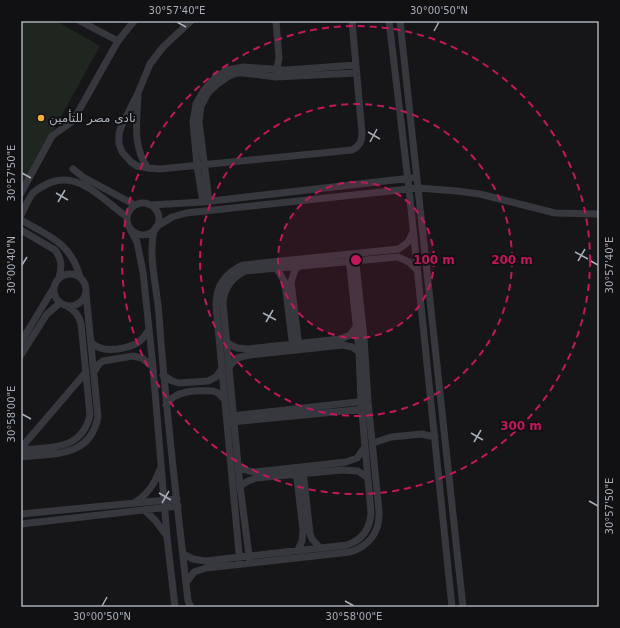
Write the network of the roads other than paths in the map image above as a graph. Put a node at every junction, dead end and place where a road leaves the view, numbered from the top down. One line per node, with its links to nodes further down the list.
1 (80, 21): 8 (street)
2 (134, 21): 8 (street)
3 (191, 21): 13 (street)
4 (276, 21): 9 (street)
5 (352, 21): 10 (street)
6 (389, 21): 22 (street)
7 (400, 21): 21 (street)
8 (118, 41): 25 (street)
9 (280, 58): 11 (street); 12 (street)
10 (356, 69): 12 (street); 18 (street)
11 (276, 74): 12 (street); 18 (street)
12 (286, 74)
13 (138, 93): 14 (street); 15 (street)
14 (126, 117): 15 (street); 17 (street)
15 (136, 120): 16 (street)
16 (139, 152): 17 (street); 19 (street)
17 (127, 159): 19 (street)
18 (200, 165): 19 (street); 26 (street)
19 (148, 168)
20 (73, 169): 27 (street)
21 (417, 178): 22 (street); 23 (street)
22 (408, 179): 24 (street); 26 (street)
23 (418, 188): 24 (street); 29 (street); 90 (street)
24 (409, 190): 34 (street); 36 (street)
25 (21, 193)
26 (206, 202): 28 (street)
27 (135, 205): 28 (street); 31 (street)
28 (150, 205): 34 (street)
29 (599, 214)
30 (21, 215): 31 (street)
31 (127, 216): 33 (street)
32 (21, 220): 41 (street)
33 (130, 229): 34 (street); 47 (street)
34 (155, 229): 59 (street)
35 (21, 230): 42 (street)
36 (413, 231): 37 (street); 40 (street)
37 (352, 257): 38 (street); 40 (street); 46 (street); 56 (street); 62 (street)
38 (299, 266): 39 (street); 51 (street)
39 (275, 268): 50 (street); 51 (street)
40 (417, 270): 65 (street)
41 (80, 277): 42 (street); 44 (street)
42 (59, 278): 43 (street)
43 (54, 289): 45 (street); 48 (street)
44 (86, 293): 45 (street); 49 (street)
45 (63, 304): 53 (street); 57 (street)
46 (356, 327): 51 (street); 52 (street)
47 (149, 329): 49 (street); 55 (street)
48 (21, 342)
49 (91, 342): 58 (street)
50 (227, 343): 51 (street); 54 (street)
51 (296, 347): 52 (street); 54 (street)
52 (359, 352): 62 (street)
53 (21, 355)
54 (230, 366): 63 (street)
55 (153, 367): 58 (street); 70 (street)
56 (221, 370): 59 (street); 60 (street)
57 (86, 372): 68 (street); 68 (street)
58 (94, 372): 69 (street)
59 (163, 375): 61 (street)
60 (224, 399): 61 (street); 64 (street)
61 (166, 405): 75 (street)
62 (365, 405): 63 (street); 66 (street); 67 (street)
63 (234, 419): 64 (street); 71 (street)
64 (226, 420): 88 (street)
65 (435, 436): 66 (street); 93 (street)
66 (373, 444): 73 (street)
67 (365, 447): 72 (street); 73 (street)
68 (21, 449)
69 (21, 457)
70 (161, 467): 76 (street); 77 (street)
71 (239, 467): 72 (street); 74 (street)
72 (300, 471): 73 (street); 74 (street); 83 (street); 85 (street)
73 (371, 480): 82 (street); 84 (street)
74 (240, 486): 87 (street)
75 (177, 502): 77 (street); 86 (street)
76 (134, 504): 77 (street); 79 (street)
77 (164, 504): 78 (street); 81 (street)
78 (144, 510): 80 (street); 81 (street)
79 (21, 514)
80 (21, 524)
81 (167, 537): 91 (street)
82 (357, 541): 83 (street); 84 (street)
83 (320, 548): 85 (street)
84 (361, 548): 87 (street)
85 (298, 550): 87 (street)
86 (183, 554): 88 (street); 89 (street)
87 (249, 559): 88 (street)
88 (240, 560): 89 (street)
89 (186, 583): 92 (street)
90 (463, 606): 93 (street)
91 (175, 607)
92 (191, 607)
93 (452, 607)

